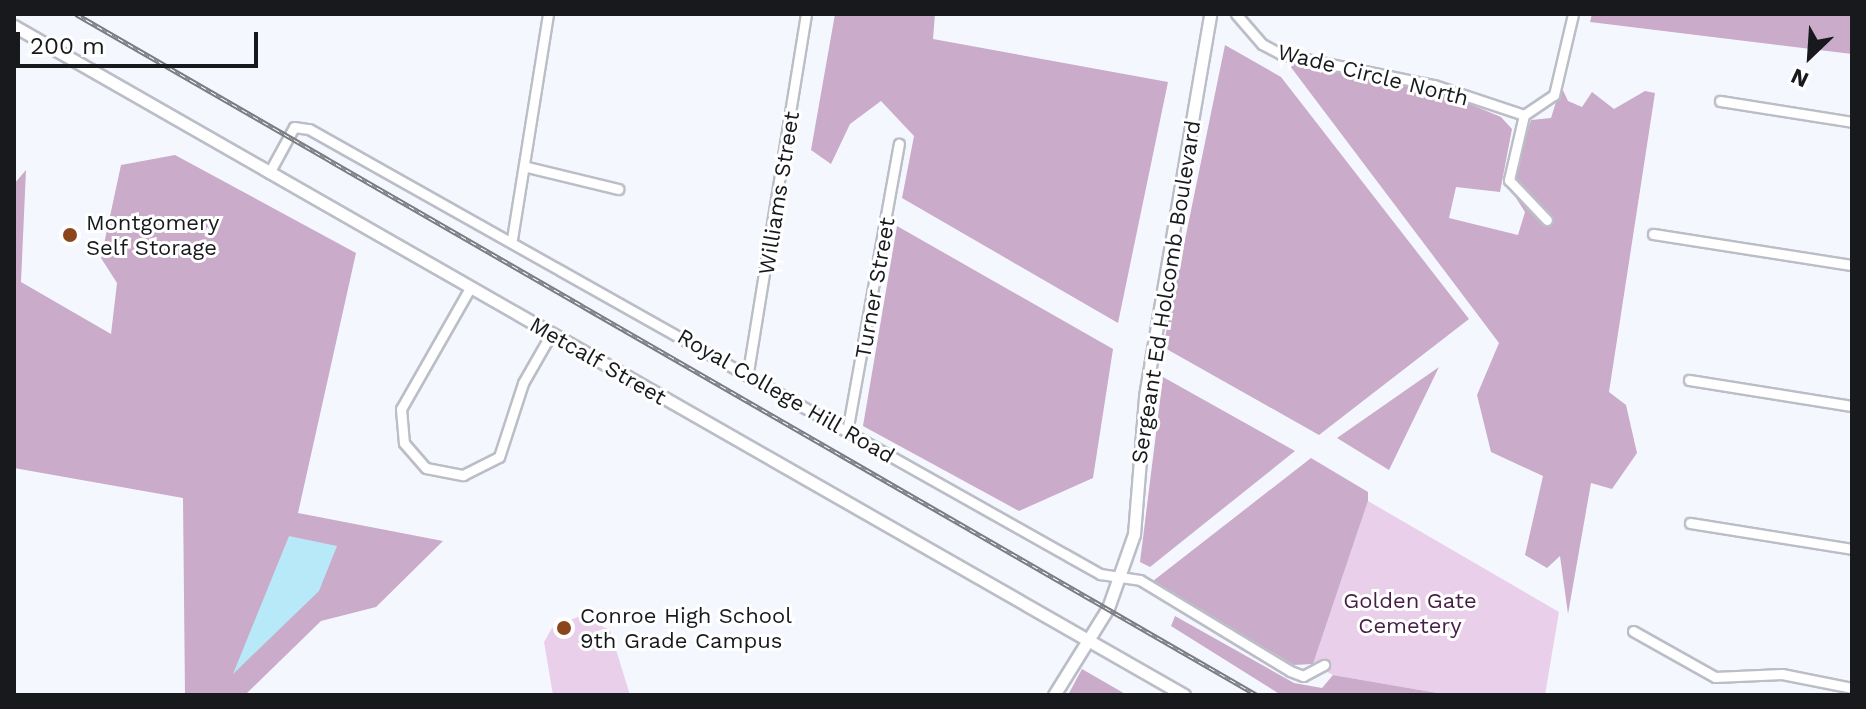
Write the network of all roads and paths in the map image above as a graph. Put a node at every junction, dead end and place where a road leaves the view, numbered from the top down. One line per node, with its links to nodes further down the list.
1 (548, 14): 11 (street)
2 (806, 14): 20 (street, Williams Street)
3 (1210, 14): 26 (street, Sergeant Ed Holcomb Boulevard)
4 (1236, 14): 8 (street, Wade Circle North)
5 (1573, 14): 8 (street)
6 (14, 26): 12 (street, Metcalf Street)
7 (1720, 101): 9 (street)
8 (1524, 115): 14 (street)
9 (1852, 122)
10 (899, 144): 23 (street, Turner Street)
11 (527, 167): 13 (street); 16 (street)
12 (269, 173): 16 (street, Royal College Hill Road); 18 (street, Metcalf Street)
13 (618, 189)
14 (1547, 220)
15 (1653, 234): 17 (street)
16 (512, 239): 20 (street, Royal College Hill Road)
17 (1852, 265)
18 (470, 288): 19 (street, Metcalf Street); 19 (street)
19 (551, 334): 28 (street, Metcalf Street)
20 (748, 372): 23 (street, Royal College Hill Road)
21 (1689, 380): 22 (street)
22 (1852, 406)
23 (847, 432): 26 (street, Royal College Hill Road)
24 (1690, 523): 25 (street)
25 (1852, 549)
26 (1123, 577): 28 (street, Sergeant Ed Holcomb Boulevard); 29 (street, Royal College Hill Road)
27 (1633, 631): 30 (street)
28 (1088, 640): 31 (street, Sergeant Ed Holcomb Boulevard); 32 (street, Metcalf Street)
29 (1324, 665)
30 (1852, 688)
31 (1054, 695)
32 (1184, 695)

